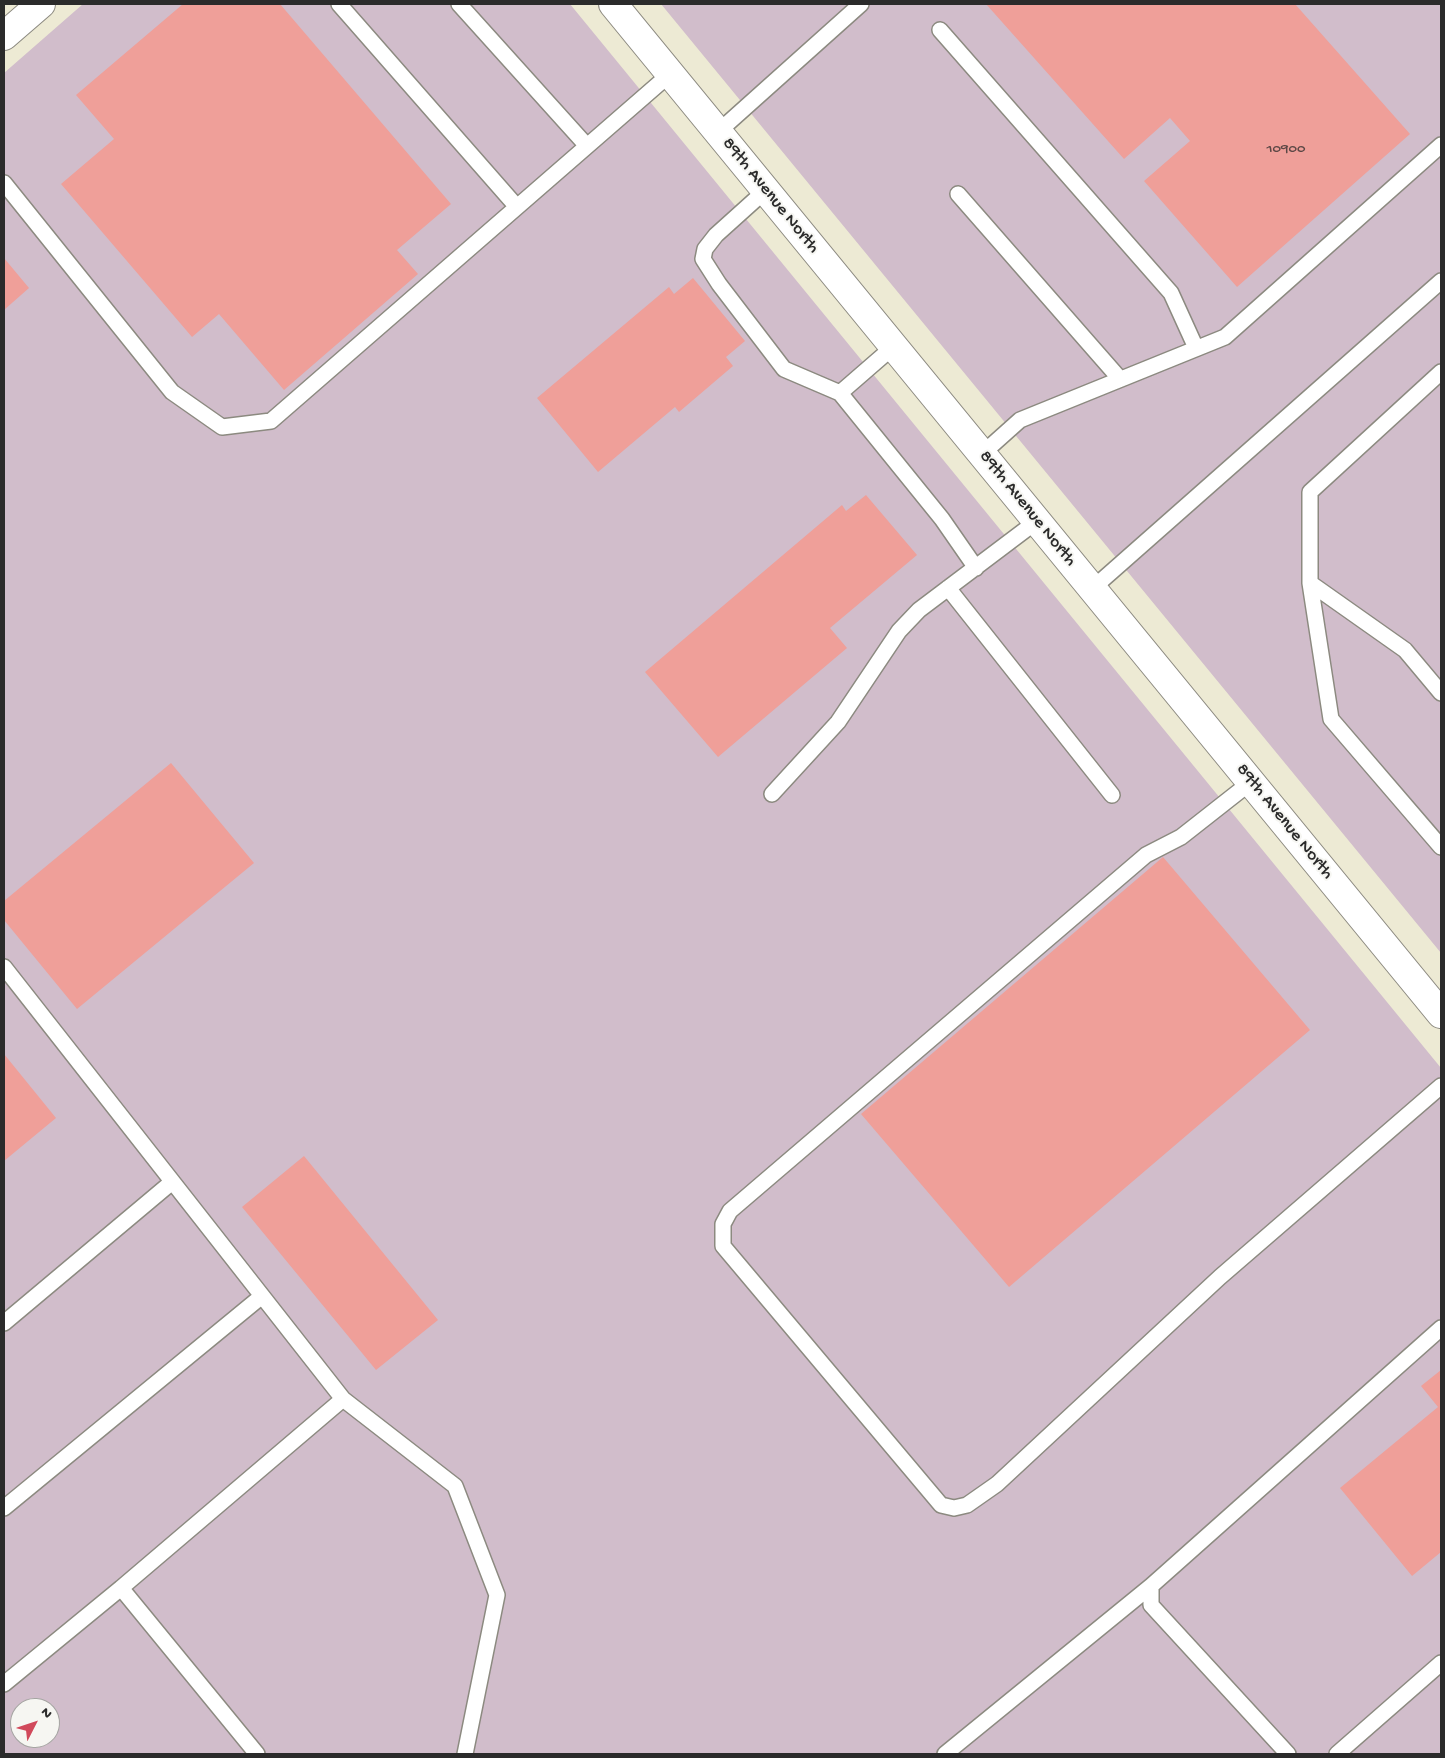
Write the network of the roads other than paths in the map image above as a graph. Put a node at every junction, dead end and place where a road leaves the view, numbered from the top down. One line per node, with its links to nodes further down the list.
1 (41, 4): 7 (street)
2 (339, 4): 15 (lane)
3 (459, 4): 11 (lane)
4 (613, 4): 8 (street, 89th Avenue North)
5 (861, 4): 9 (lane)
6 (940, 30): 18 (lane)
7 (4, 36)
8 (670, 74): 9 (street, 89th Avenue North); 11 (lane)
9 (718, 132): 13 (street, 89th Avenue North)
10 (1441, 145): 18 (lane)
11 (587, 146): 15 (lane)
12 (4, 183): 15 (lane)
13 (766, 190): 17 (street, 89th Avenue North); 21 (lane)
14 (958, 194): 20 (lane)
15 (517, 207)
16 (1441, 281): 27 (lane)
17 (893, 347): 21 (lane); 22 (street, 89th Avenue North)
18 (1196, 348): 20 (lane)
19 (1441, 372): 25 (lane)
20 (1120, 379): 22 (lane)
21 (840, 392): 24 (lane)
22 (982, 454): 23 (street, 89th Avenue North)
23 (1037, 521): 24 (lane); 27 (street, 89th Avenue North)
24 (976, 568): 26 (lane)
25 (1310, 583): 28 (lane); 32 (lane)
26 (948, 588): 30 (lane); 31 (lane)
27 (1092, 588): 29 (street, 89th Avenue North)
28 (1441, 693)
29 (1251, 782): 34 (street, 89th Avenue North); 35 (lane)
30 (772, 794)
31 (1112, 795)
32 (1441, 847)
33 (4, 967): 36 (lane)
34 (1441, 1014)
35 (1441, 1086)
36 (172, 1182): 37 (lane); 38 (lane)
37 (262, 1296): 40 (lane); 41 (lane)
38 (4, 1323)
39 (1441, 1328): 42 (lane)
40 (343, 1398): 43 (lane); 47 (lane)
41 (4, 1508)
42 (1151, 1586): 48 (lane); 49 (lane)
43 (121, 1588): 45 (lane); 46 (lane)
44 (1441, 1663): 50 (lane)
45 (4, 1684)
46 (257, 1754)
47 (465, 1754)
48 (945, 1754)
49 (1288, 1754)
50 (1337, 1754)

